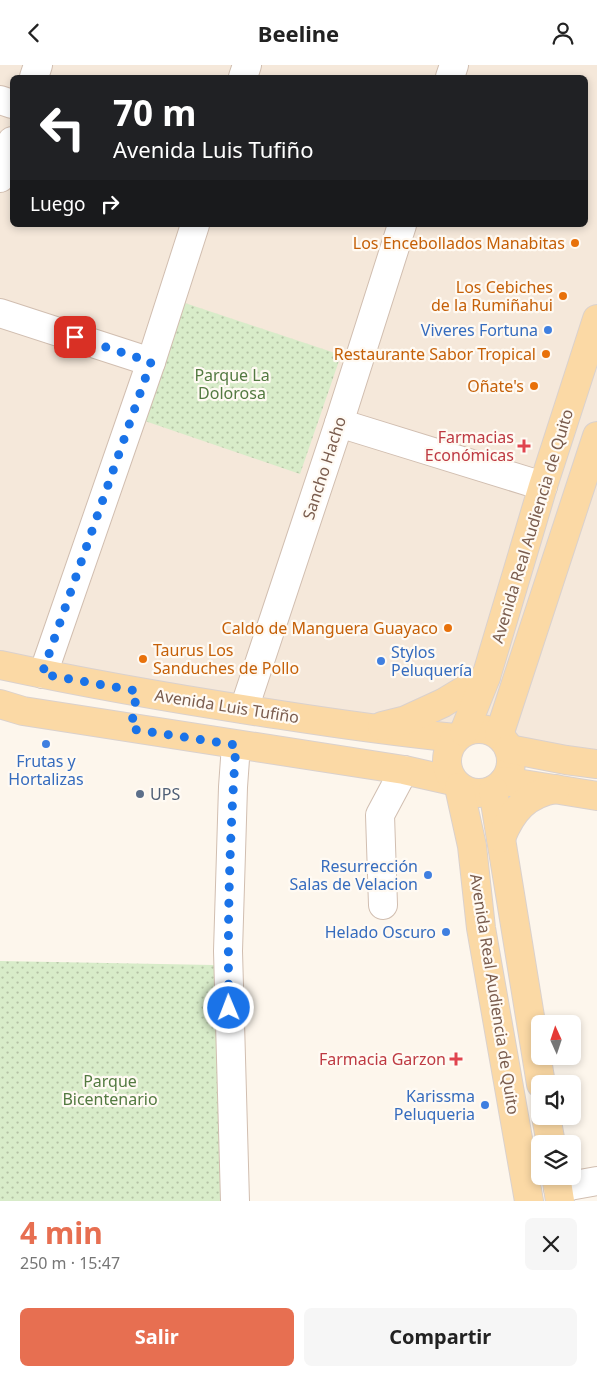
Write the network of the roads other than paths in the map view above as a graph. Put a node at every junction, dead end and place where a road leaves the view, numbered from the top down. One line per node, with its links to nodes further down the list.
1 (10, 147): 2 (street)
2 (0, 178)
3 (194, 227): 7 (street)
4 (401, 227): 8 (street, Sancho Hacho)
5 (0, 313): 7 (street)
6 (597, 319): 10 (main road, Avenida Real Audiencia de Quito)
7 (151, 362): 12 (street)
8 (339, 423): 10 (street); 16 (street, Sancho Hacho)
9 (597, 436): 20 (main road, Avenida Real Audiencia de Quito)
10 (543, 486): 13 (main road, Avenida Real Audiencia de Quito)
11 (0, 665): 12 (main road, Avenida Luis Tufiño)
12 (42, 674): 14 (main road, Avenida Luis Tufiño)
13 (486, 677): 17 (main road); 19 (main road, Avenida Real Audiencia de Quito)
14 (137, 691): 16 (main road, Avenida Luis Tufiño); 18 (main road)
15 (0, 704): 18 (main road)
16 (244, 709): 17 (main road, Avenida Luis Tufiño)
17 (370, 728): 19 (main road, Avenida Luis Tufiño)
18 (131, 729): 21 (main road)
19 (459, 735): 20 (main road); 24 (main road)
20 (504, 742): 22 (main road); 25 (main road)
21 (236, 745): 23 (main road); 33 (street)
22 (597, 764)
23 (404, 770): 24 (main road); 29 (street)
24 (456, 784): 25 (main road); 34 (main road, Avenida Real Audiencia de Quito)
25 (499, 786): 26 (main road); 28 (main road, Avenida Real Audiencia de Quito)
26 (556, 789): 27 (main road); 28 (main road)
27 (597, 796)
28 (501, 839): 30 (main road, Avenida Real Audiencia de Quito)
29 (383, 905)
30 (540, 1075)
31 (597, 1181): 32 (street)
32 (558, 1188)
33 (235, 1201)
34 (529, 1201)

